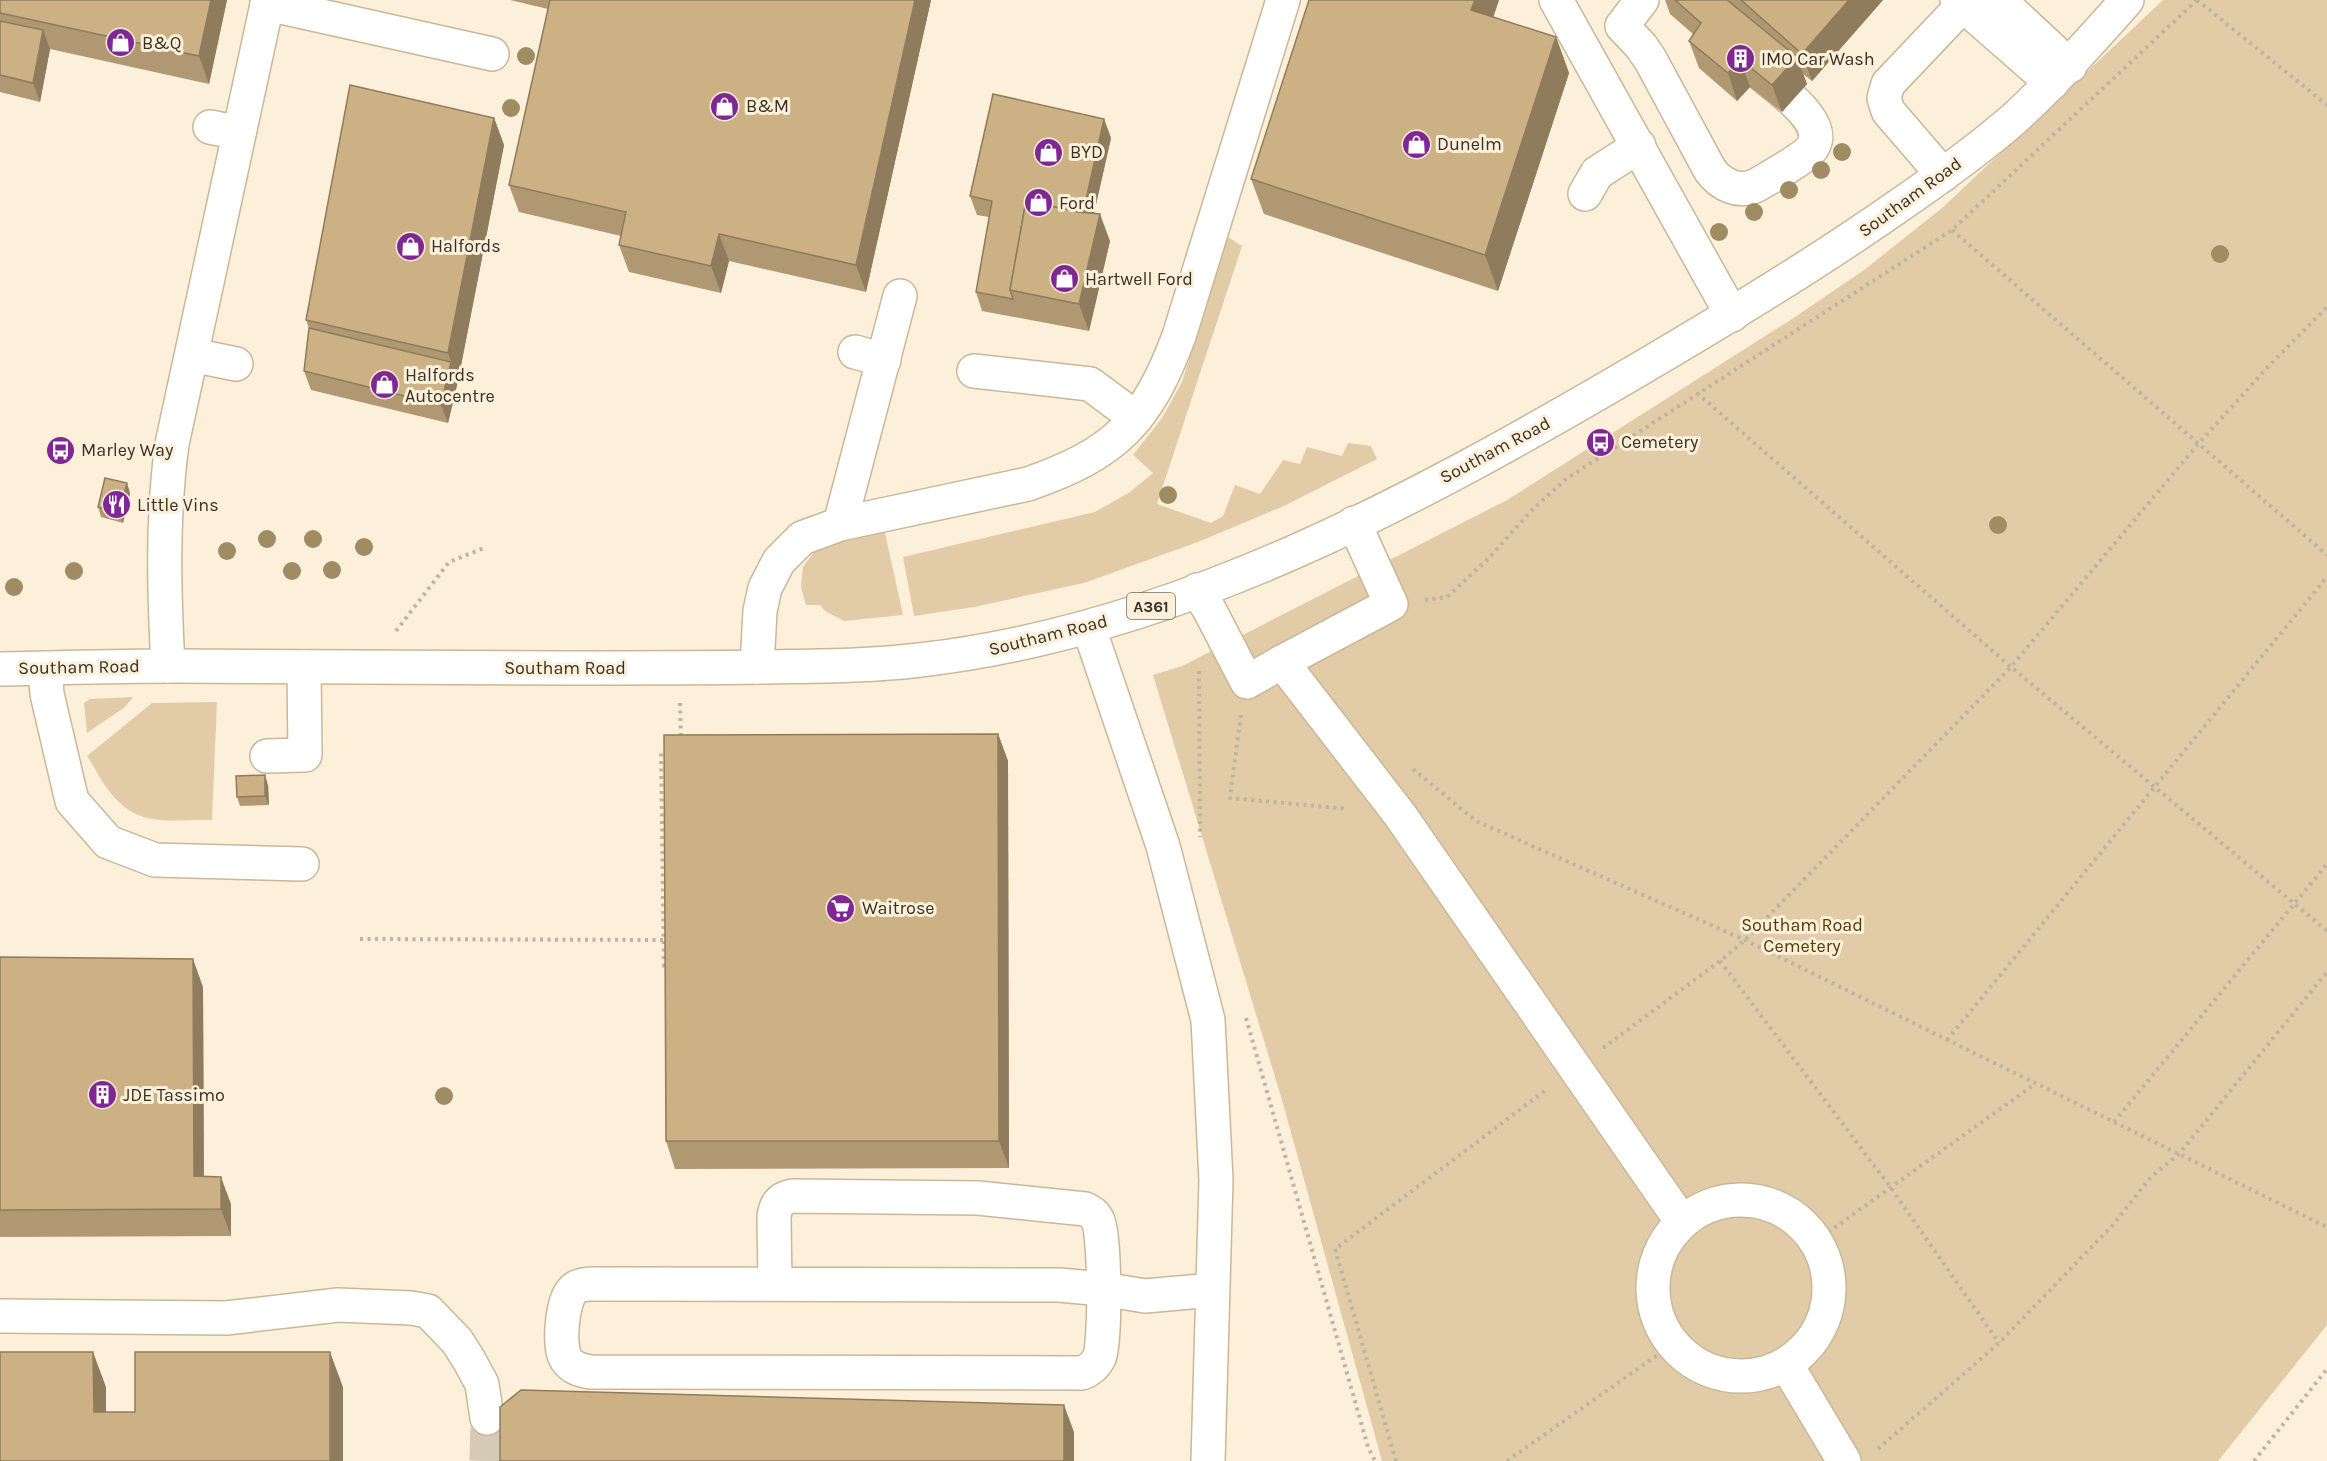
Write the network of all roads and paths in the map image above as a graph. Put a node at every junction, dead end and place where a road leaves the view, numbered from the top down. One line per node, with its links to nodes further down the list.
1 (1283, 0): 26 (main road)
2 (1556, 0): 12 (main road)
3 (1642, 0): 9 (main road)
4 (1999, 0): 13 (main road)
5 (2127, 0): 13 (main road, Southam Road / A361)
6 (2197, 0): 14 (path); 18 (path)
7 (267, 2): 11 (main road); 22 (main road)
8 (1960, 2): 13 (main road); 16 (main road)
9 (1622, 26): 10 (main road); 12 (main road)
10 (1736, 52)
11 (492, 54)
12 (1592, 64): 15 (main road)
13 (2061, 74): 16 (main road, Southam Road / A361)
14 (2327, 105)
15 (1639, 146): 17 (main road); 21 (main road)
16 (1943, 175): 21 (main road, Southam Road / A361)
17 (1585, 194)
18 (1952, 230): 25 (path); 27 (path)
19 (900, 296): 29 (main road)
20 (2327, 307): 27 (path)
21 (1732, 315): 28 (main road, Southam Road / A361)
22 (192, 355): 23 (main road); 37 (main road)
23 (237, 364)
24 (974, 371): 26 (main road)
25 (1697, 393): 34 (path); 41 (path)
26 (1136, 418): 29 (main road)
27 (2199, 443): 31 (path); 41 (path)
28 (1354, 523): 33 (main road, Southam Road / A361); 34 (main road)
29 (840, 524): 40 (main road)
30 (484, 548): 39 (path)
31 (2327, 555)
32 (2327, 577): 51 (path)
33 (1197, 590): 35 (main road, Southam Road / A361); 45 (main road)
34 (1391, 604): 36 (main road)
35 (1089, 628): 40 (main road, Southam Road / A361); 76 (main road)
36 (1282, 662): 45 (main road); 52 (main road)
37 (168, 666): 38 (main road, Southam Road / A361); 42 (main road, Southam Road / A361)
38 (303, 666): 39 (main road, Southam Road / A361); 49 (main road)
39 (374, 667): 40 (main road, Southam Road / A361)
40 (757, 667)
41 (2011, 667): 51 (path); 60 (path)
42 (45, 668): 43 (main road, Southam Road / A361); 54 (main road)
43 (0, 669)
44 (1199, 670): 53 (path)
45 (1246, 682): 52 (path)
46 (679, 696): 47 (path)
47 (681, 741)
48 (671, 753): 59 (path)
49 (267, 756)
50 (1412, 768): 60 (path)
51 (2155, 789): 56 (path); 65 (path)
52 (1400, 815): 66 (main road)
53 (1200, 845)
54 (302, 864)
55 (2327, 864): 56 (path)
56 (2295, 903): 57 (path); 68 (path)
57 (2327, 931)
58 (360, 939): 59 (path)
59 (664, 940): 62 (path)
60 (1745, 940): 61 (path); 65 (path)
61 (1720, 961): 66 (path); 70 (path)
62 (675, 966)
63 (2327, 972): 69 (path)
64 (1246, 1016): 85 (path)
65 (1947, 1040): 67 (path)
66 (1575, 1069): 71 (main road); 86 (path)
67 (2035, 1084): 68 (path); 70 (path)
68 (2114, 1122): 69 (path)
69 (2179, 1154): 72 (path); 78 (path)
70 (1891, 1188): 73 (path); 78 (path)
71 (1682, 1222): 73 (main road); 79 (main road)
72 (2327, 1227)
73 (1816, 1241): 80 (main road)
74 (775, 1284): 75 (main road); 75 (main road); 75 (main road)
75 (1103, 1288): 76 (main road)
76 (1212, 1290): 84 (main road)
77 (0, 1316): 82 (main road)
78 (1999, 1342): 83 (path)
79 (1672, 1344): 80 (main road); 87 (path)
80 (1786, 1364): 83 (main road)
81 (2327, 1369): 88 (path)
82 (486, 1418)
83 (1859, 1457)
84 (1208, 1461)
85 (1375, 1461)
86 (1396, 1461)
87 (1507, 1461)
88 (2254, 1461)

